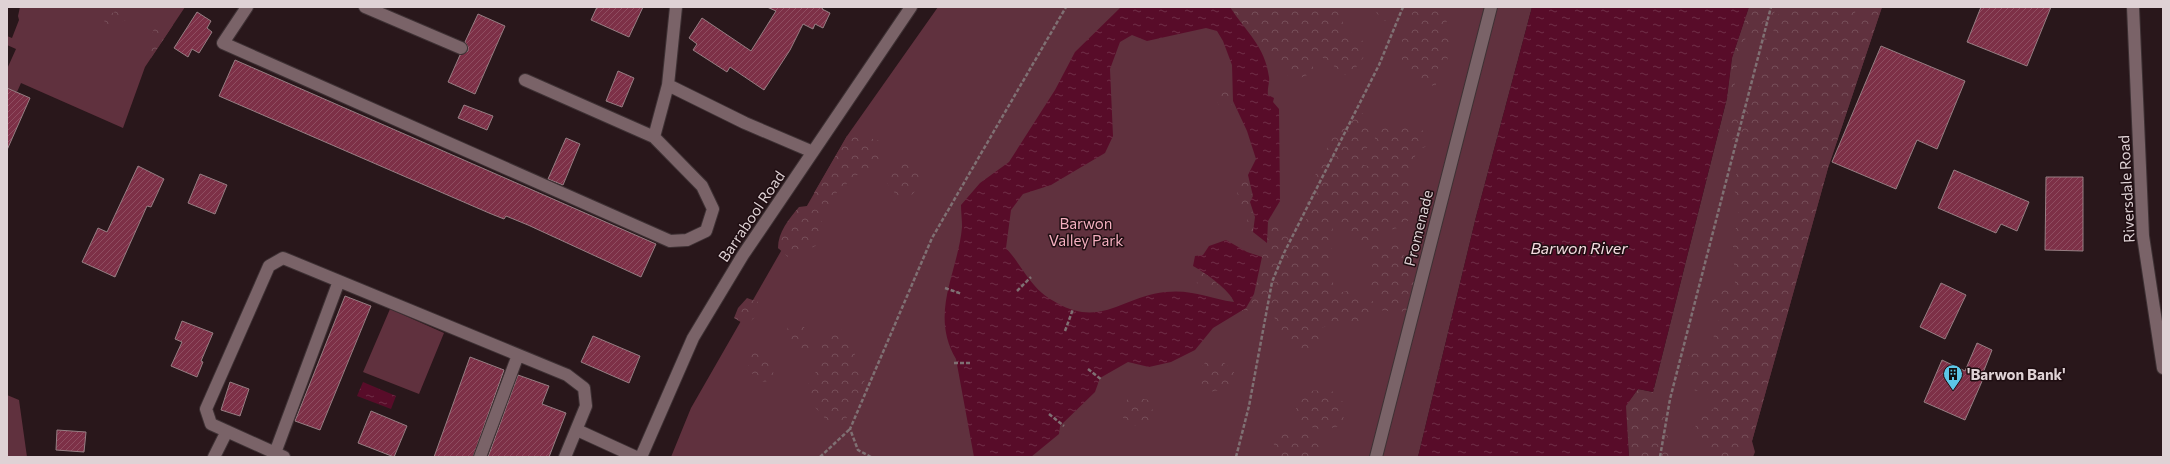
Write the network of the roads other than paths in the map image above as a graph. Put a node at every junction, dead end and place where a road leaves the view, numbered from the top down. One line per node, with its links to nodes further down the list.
1 (247, 7): 10 (street)
2 (365, 7): 7 (street)
3 (676, 7): 9 (street)
4 (911, 7): 11 (street, Barrabool Road)
5 (1491, 7): 23 (street, Promenade)
6 (2134, 7): 14 (street, Riversdale Road)
7 (461, 48)
8 (525, 80): 10 (street)
9 (668, 85): 10 (street); 11 (street)
10 (654, 137)
11 (813, 152): 22 (street, Barrabool Road)
12 (339, 281): 13 (street); 16 (street); 17 (street)
13 (518, 355): 15 (street); 19 (street)
14 (2163, 368)
15 (577, 430): 20 (street); 21 (street)
16 (227, 431): 17 (street); 18 (street)
17 (279, 455)
18 (214, 457)
19 (480, 457)
20 (565, 457)
21 (636, 457)
22 (641, 457)
23 (1376, 457)

